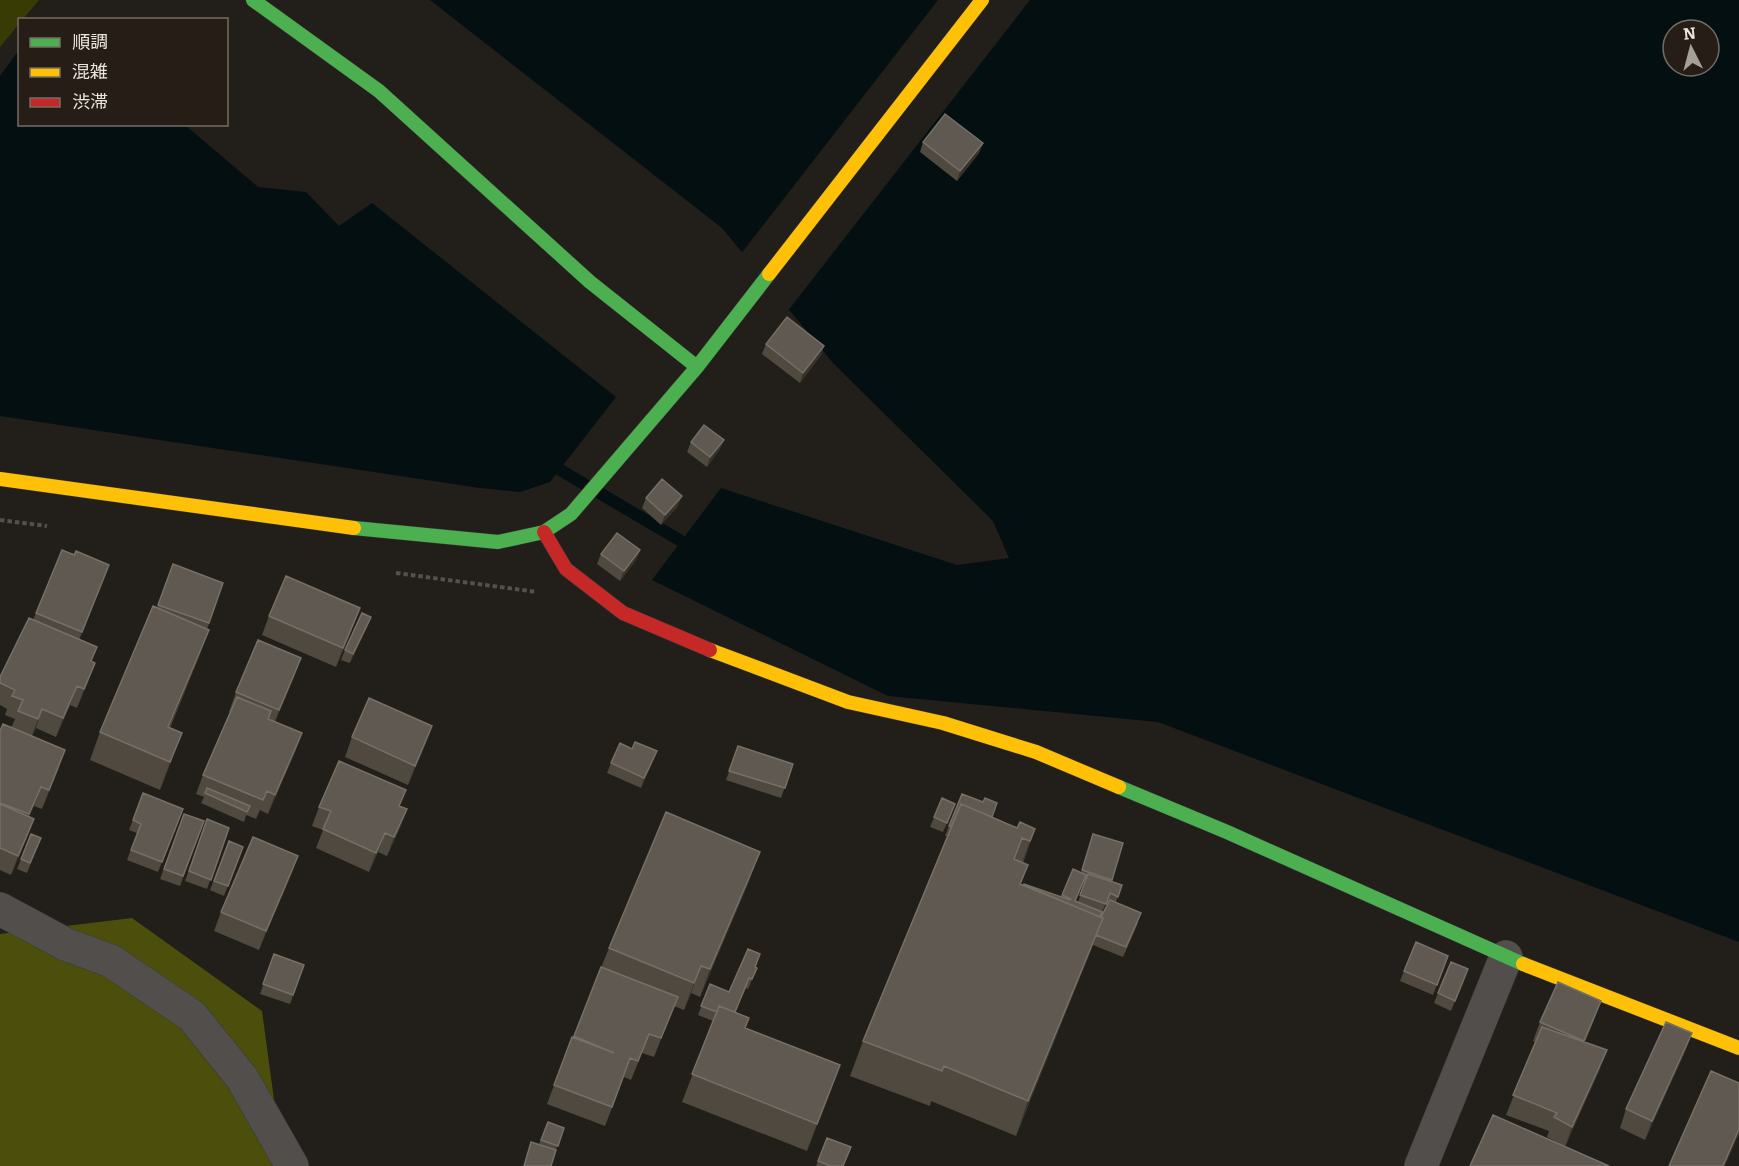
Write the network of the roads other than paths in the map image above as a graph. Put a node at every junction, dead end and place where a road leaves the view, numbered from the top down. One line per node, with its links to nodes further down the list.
1 (253, 0): 3 (street)
2 (982, 0): 3 (street)
3 (697, 367): 5 (street)
4 (0, 478): 5 (street)
5 (544, 532): 7 (street)
6 (0, 909): 9 (street)
7 (1506, 957): 8 (street); 10 (street)
8 (1739, 1048)
9 (292, 1166)
10 (1421, 1166)

